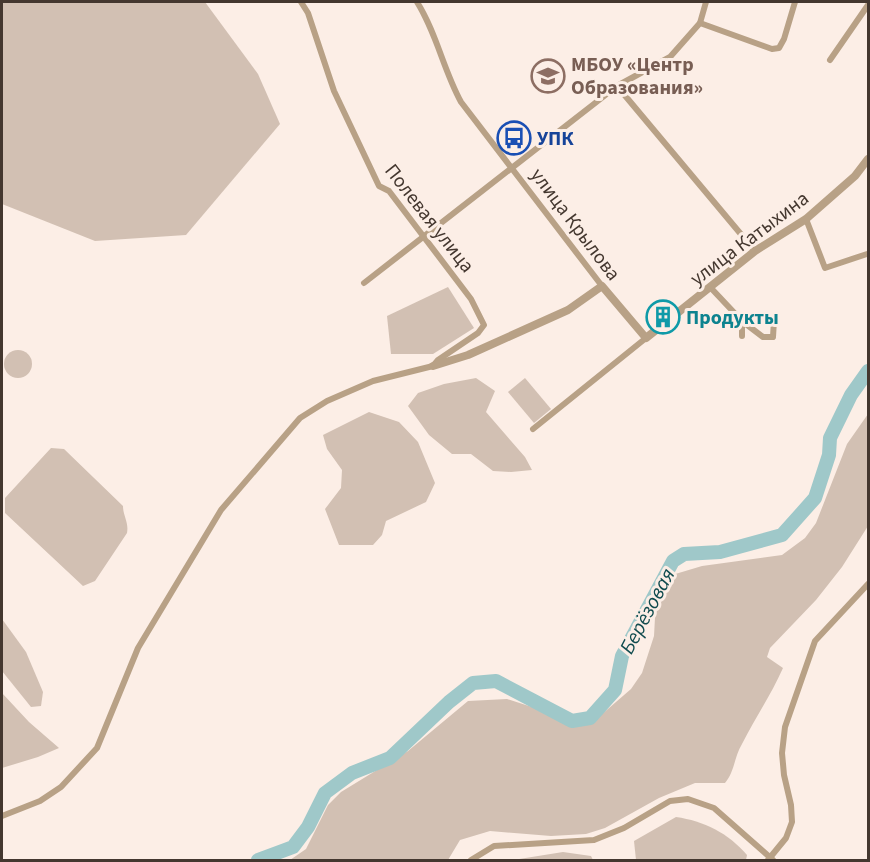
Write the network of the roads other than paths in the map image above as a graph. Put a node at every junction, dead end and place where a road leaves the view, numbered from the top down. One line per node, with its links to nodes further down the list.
1 (301, 2): 12 (street, Полевая улица)
2 (417, 2): 10 (street, улица Крылова)
3 (706, 2): 6 (street)
4 (795, 2): 6 (street)
5 (868, 5): 7 (street)
6 (700, 23): 8 (street)
7 (830, 60)
8 (617, 86): 10 (street); 13 (street)
9 (868, 159): 11 (street, улица Катыхина)
10 (513, 169): 12 (street); 16 (street, улица Крылова)
11 (806, 219): 13 (street, улица Катыхина); 14 (street)
12 (424, 237): 15 (street); 22 (street, Полевая улица)
13 (755, 252): 17 (street, улица Катыхина)
14 (867, 254)
15 (364, 283)
16 (602, 286): 21 (street, улица Крылова); 22 (street)
17 (710, 287): 19 (street); 21 (street, улица Катыхина)
18 (774, 320): 19 (street)
19 (742, 321): 20 (street)
20 (742, 336)
21 (646, 338): 23 (street, улица Катыхина)
22 (434, 366): 25 (street)
23 (533, 429)
24 (868, 584): 26 (street)
25 (2, 816)
26 (771, 859): 27 (street)
27 (471, 861)

